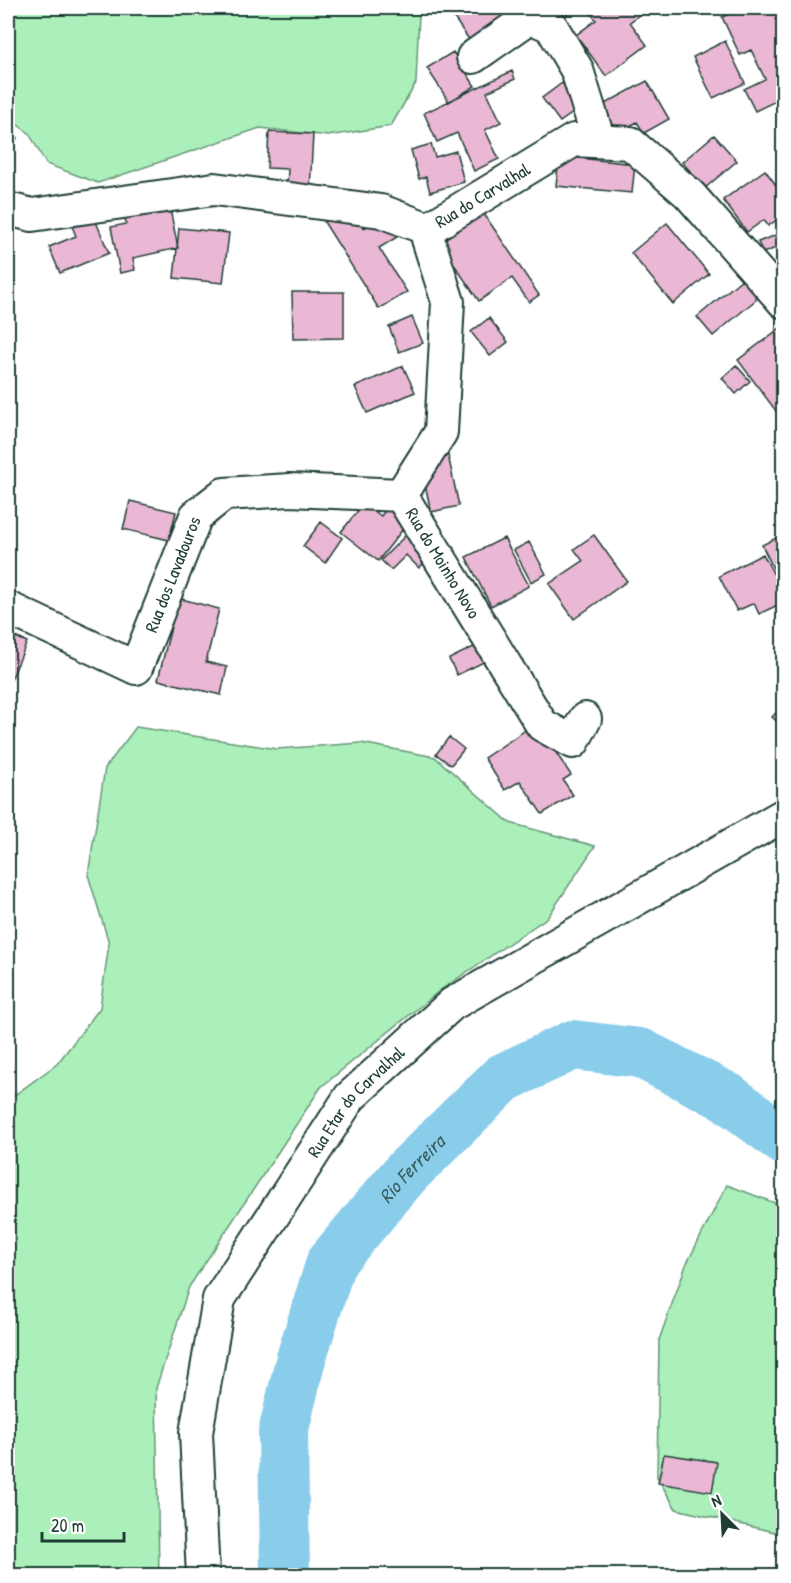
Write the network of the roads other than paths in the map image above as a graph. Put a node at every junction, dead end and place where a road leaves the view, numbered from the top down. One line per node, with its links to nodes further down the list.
1 (473, 57): 2 (street)
2 (599, 141): 4 (street, Rua do Carvalhal); 5 (street, Rua do Carvalhal)
3 (8, 209): 4 (street, Rua do Carvalhal)
4 (428, 229): 6 (street, Rua do Moinho Novo)
5 (783, 302)
6 (401, 495): 7 (street, Rua dos Lavadouros); 8 (street, Rua do Moinho Novo)
7 (8, 608)
8 (585, 719)
9 (783, 814): 10 (street, Rua Etar do Carvalhal)
10 (203, 1575)

